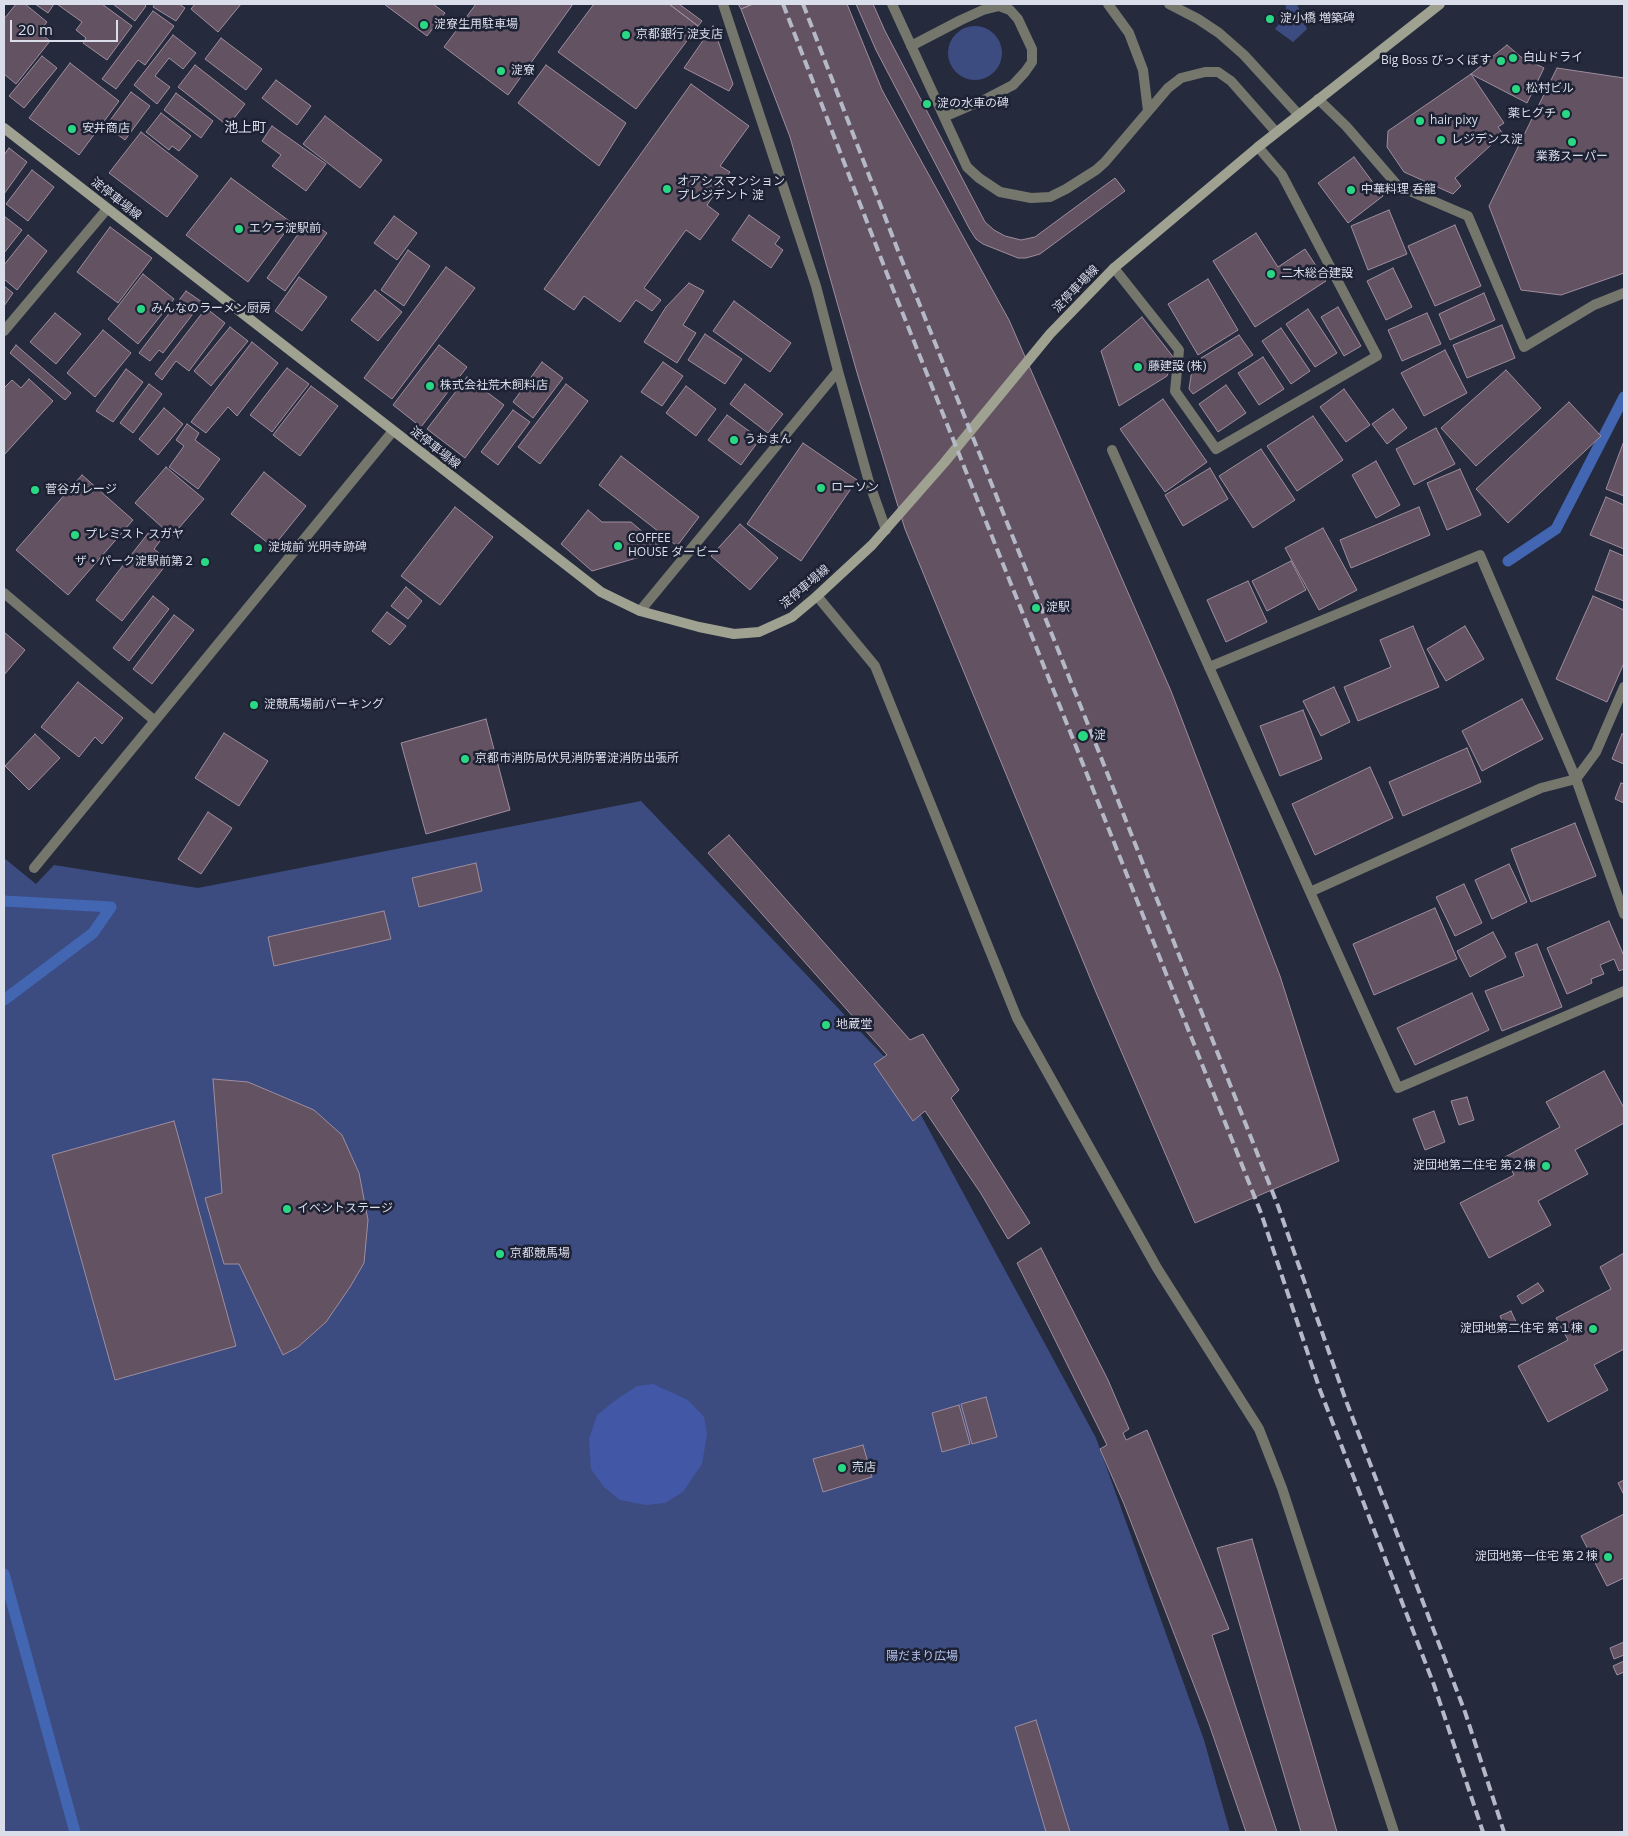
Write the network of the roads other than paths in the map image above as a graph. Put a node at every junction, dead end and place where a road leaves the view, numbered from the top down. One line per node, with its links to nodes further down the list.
1 (723, 4): 18 (street)
2 (892, 4): 6 (street)
3 (1108, 4): 8 (street)
4 (1169, 4): 9 (street)
5 (1440, 4): 7 (main road, 淀停車場線)
6 (911, 46): 10 (street); 10 (street)
7 (1318, 100): 9 (main road, 淀停車場線); 16 (street)
8 (1148, 111): 10 (street); 12 (street)
9 (1298, 114): 12 (main road, 淀停車場線)
10 (944, 117)
11 (4, 128): 14 (main road, 淀停車場線)
12 (1276, 132): 13 (main road, 淀停車場線)
13 (1258, 147): 15 (main road, 淀停車場線); 15 (street)
14 (107, 209): 17 (street); 19 (main road, 淀停車場線)
15 (1114, 268): 21 (main road, 淀停車場線)
16 (1624, 293)
17 (4, 331)
18 (838, 371): 21 (street); 24 (street)
19 (393, 431): 24 (main road, 淀停車場線); 27 (street)
20 (1112, 450): 25 (street)
21 (886, 530): 23 (main road, 淀停車場線)
22 (4, 592): 27 (street)
23 (817, 596): 24 (main road, 淀停車場線); 33 (street)
24 (640, 611)
25 (1208, 667): 28 (street); 30 (street)
26 (1624, 687): 28 (street)
27 (154, 721): 29 (street)
28 (1576, 779): 30 (street); 31 (street)
29 (34, 868)
30 (1310, 892): 32 (street)
31 (1624, 914)
32 (1624, 991)
33 (1394, 1832)

